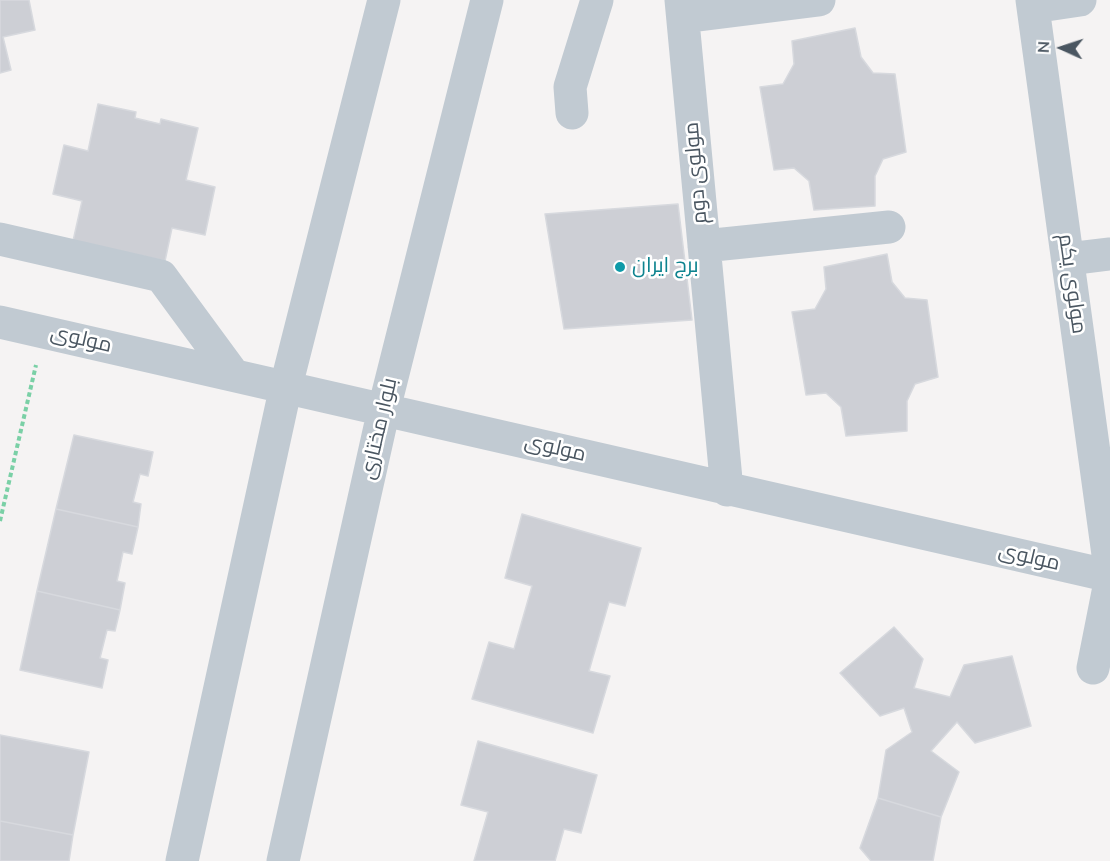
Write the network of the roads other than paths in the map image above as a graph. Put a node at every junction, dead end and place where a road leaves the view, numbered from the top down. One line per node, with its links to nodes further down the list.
1 (384, 0): 16 (street)
2 (487, 0): 17 (street, بلوار مختاری)
3 (597, 0): 8 (street)
4 (819, 0): 7 (street)
5 (1080, 0): 6 (street)
6 (1033, 4): 13 (street, مولوی یکم)
7 (682, 9): 11 (street, مولوی دوم)
8 (572, 113)
9 (889, 227): 11 (street)
10 (0, 239): 15 (street)
11 (704, 246): 18 (street, مولوی دوم)
12 (1110, 254): 13 (street)
13 (1068, 259): 19 (street, مولوی یکم)
14 (0, 322): 15 (street, مولوی)
15 (233, 374): 16 (street, مولوی)
16 (286, 386): 17 (street, مولوی); 23 (street)
17 (384, 409): 18 (street, مولوی); 24 (street, بلوار مختاری)
18 (727, 490): 20 (street, مولوی)
19 (1110, 569)
20 (1110, 576)
21 (1110, 582): 22 (street)
22 (1093, 668)
23 (182, 861)
24 (283, 861)

